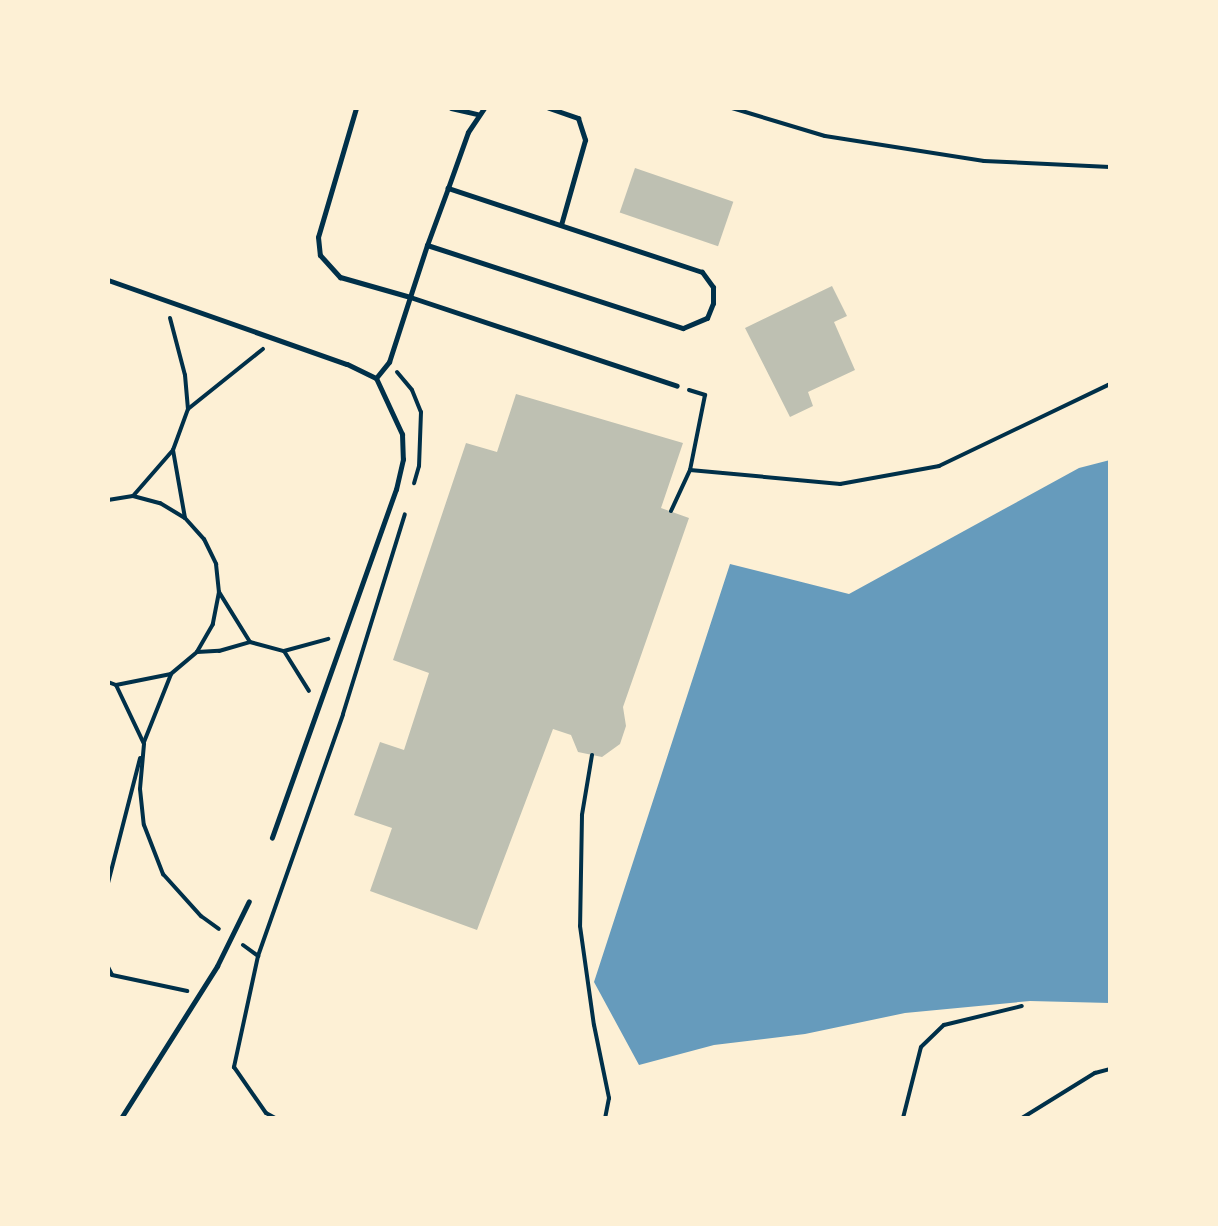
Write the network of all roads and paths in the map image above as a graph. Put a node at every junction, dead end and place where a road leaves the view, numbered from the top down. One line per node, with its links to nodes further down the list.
1 (356, 108): 12 (lane)
2 (451, 108): 6 (lane)
3 (484, 108): 6 (lane)
4 (549, 108): 9 (lane)
5 (732, 108): 7 (path)
6 (477, 114): 8 (lane)
7 (1110, 167)
8 (448, 188): 9 (lane); 10 (lane)
9 (561, 225): 10 (lane)
10 (427, 245): 12 (lane)
11 (108, 280): 13 (lane)
12 (410, 297): 15 (lane); 18 (lane)
13 (162, 299): 14 (lane); 19 (path)
14 (282, 341): 16 (lane); 19 (path)
15 (389, 362): 16 (lane); 22 (path)
16 (376, 378): 29 (lane)
17 (1110, 384): 21 (path)
18 (677, 386): 21 (path)
19 (188, 409): 20 (path)
20 (173, 450): 23 (path); 27 (path)
21 (690, 470): 26 (path)
22 (411, 495)
23 (133, 496): 24 (path); 27 (path)
24 (108, 500)
25 (406, 509): 43 (path)
26 (671, 511)
27 (185, 518): 28 (path)
28 (219, 592): 30 (path); 32 (path)
29 (344, 636): 31 (path); 36 (lane)
30 (250, 642): 31 (path); 32 (path)
31 (284, 651): 36 (path)
32 (197, 652): 33 (path)
33 (171, 674): 35 (path); 37 (path)
34 (108, 682): 35 (path)
35 (116, 685): 37 (path)
36 (319, 706): 39 (lane)
37 (144, 744): 40 (path); 42 (path)
38 (592, 755): 50 (path)
39 (272, 838)
40 (108, 883)
41 (249, 901): 42 (lane)
42 (231, 937): 43 (path); 45 (lane)
43 (258, 956): 49 (path)
44 (108, 967): 45 (path)
45 (200, 992): 48 (lane)
46 (1022, 1006): 51 (path)
47 (1110, 1069): 52 (path)
48 (121, 1118)
49 (275, 1118)
50 (605, 1118)
51 (903, 1118)
52 (1022, 1118)

